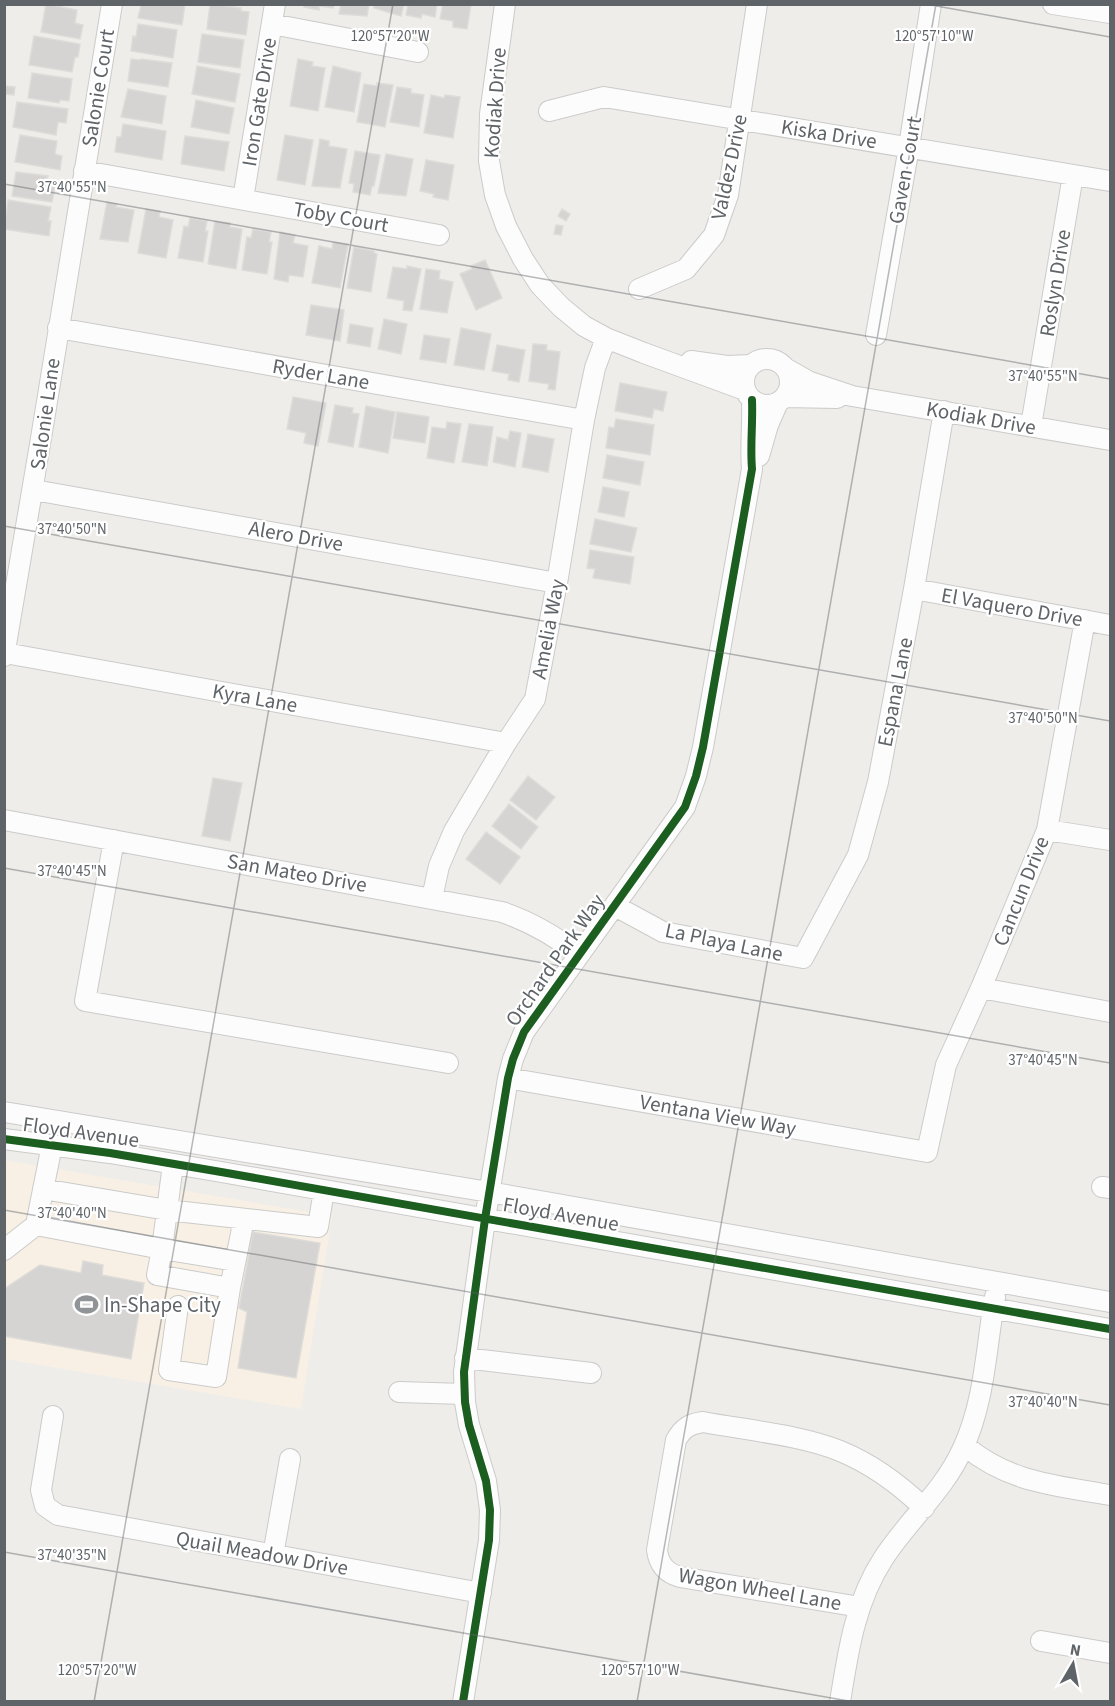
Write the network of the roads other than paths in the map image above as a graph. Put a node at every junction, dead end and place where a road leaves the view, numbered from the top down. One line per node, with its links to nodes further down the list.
1 (112, 4): 13 (street, Salonie Court)
2 (275, 4): 8 (street, Iron Gate Drive)
3 (505, 4): 21 (street, Kodiak Drive)
4 (758, 4): 11 (street, Valdez Drive)
5 (931, 4): 12 (street, Gaven Court)
6 (1053, 4): 7 (street)
7 (1110, 13)
8 (272, 24): 9 (street); 16 (street, Iron Gate Drive)
9 (418, 52)
10 (549, 111): 11 (street, Kiska Drive)
11 (740, 119): 12 (street, Kiska Drive); 18 (street, Valdez Drive)
12 (909, 147): 14 (street, Kiska Drive); 20 (street, Gaven Court)
13 (84, 171): 16 (street, Toby Court); 19 (street, Salonie Lane)
14 (1073, 175): 15 (street, Kiska Drive); 30 (street, Roslyn Drive)
15 (1110, 181)
16 (243, 199): 17 (street, Toby Court)
17 (439, 235)
18 (639, 289)
19 (58, 328): 29 (street, Ryder Lane); 33 (street, Salonie Lane)
20 (876, 335)
21 (606, 338): 22 (street, Kodiak Drive); 29 (street, Amelia Way)
22 (673, 363): 23 (street, Kodiak Drive); 25 (street, Kodiak Drive)
23 (751, 365): 24 (street); 25 (street)
24 (785, 368): 26 (street, Kodiak Drive); 27 (street)
25 (748, 395): 27 (street); 32 (street, Orchard Park Way)
26 (852, 396): 27 (street, Kodiak Drive); 28 (street, Kodiak Drive)
27 (782, 400): 32 (street, Orchard Park Way)
28 (944, 411): 30 (street, Kodiak Drive); 35 (street, Espana Lane)
29 (584, 420): 34 (street, Amelia Way)
30 (1031, 426): 31 (street, Kodiak Drive)
31 (1110, 440)
32 (752, 469): 45 (street, Orchard Park Way)
33 (34, 490): 34 (street, Alero Drive); 38 (street, Salonie Lane)
34 (557, 582): 39 (street, Amelia Way)
35 (914, 589): 36 (street, El Vaquero Drive); 47 (street, Espana Lane)
36 (1085, 620): 37 (street, El Vaquero Drive); 41 (street, Cancun Drive)
37 (1110, 625)
38 (5, 655): 39 (street, Kyra Lane)
39 (506, 743): 44 (street, Amelia Way)
40 (4, 820): 42 (street, San Mateo Drive)
41 (1047, 830): 43 (street); 48 (street, Cancun Drive)
42 (114, 840): 44 (street, San Mateo Drive); 50 (street)
43 (1110, 840)
44 (432, 898): 46 (street, San Mateo Drive)
45 (615, 906): 46 (street, Orchard Park Way); 47 (street, La Playa Lane)
46 (579, 954): 51 (street, Orchard Park Way)
47 (803, 958)
48 (981, 988): 49 (street); 55 (street, Cancun Drive)
49 (1110, 1012)
50 (448, 1063)
51 (508, 1078): 55 (street, Ventana View Way); 59 (street, Orchard Park Way)
52 (4, 1112): 59 (street, Floyd Avenue)
53 (4, 1139): 54 (street, Floyd Avenue)
54 (52, 1145): 56 (street, Floyd Avenue); 57 (street)
55 (927, 1152)
56 (173, 1164): 58 (street, Floyd Avenue); 60 (street)
57 (43, 1189): 60 (street); 63 (street)
58 (324, 1190): 61 (street); 62 (street, Floyd Avenue)
59 (489, 1192): 62 (street, Orchard Park Way); 67 (street, Floyd Avenue)
60 (167, 1210): 61 (street); 65 (street)
61 (244, 1219): 66 (street)
62 (485, 1219): 71 (street, Floyd Avenue); 73 (street, Orchard Park Way)
63 (36, 1225): 64 (street); 65 (street)
64 (8, 1242)
65 (162, 1249): 66 (street); 68 (street)
66 (235, 1261): 68 (street)
67 (998, 1282): 69 (street, Floyd Avenue); 71 (street)
68 (230, 1288): 70 (street)
69 (1110, 1302)
70 (178, 1306)
71 (993, 1308): 72 (street, Floyd Avenue); 78 (street)
72 (1110, 1329)
73 (465, 1358): 74 (street); 76 (street, Orchard Park Way)
74 (591, 1373)
75 (399, 1392): 76 (street)
76 (464, 1394): 83 (street, Orchard Park Way)
77 (53, 1416): 82 (street, Quail Meadow Drive)
78 (965, 1446): 80 (street); 81 (street)
79 (290, 1459): 82 (street)
80 (1110, 1496)
81 (924, 1508): 84 (street); 84 (street, Wagon Wheel Lane)
82 (273, 1555): 83 (street, Quail Meadow Drive)
83 (481, 1593): 87 (street, Orchard Park Way)
84 (860, 1607): 88 (street)
85 (1041, 1641): 86 (street)
86 (1110, 1653)
87 (464, 1701)
88 (840, 1701)

